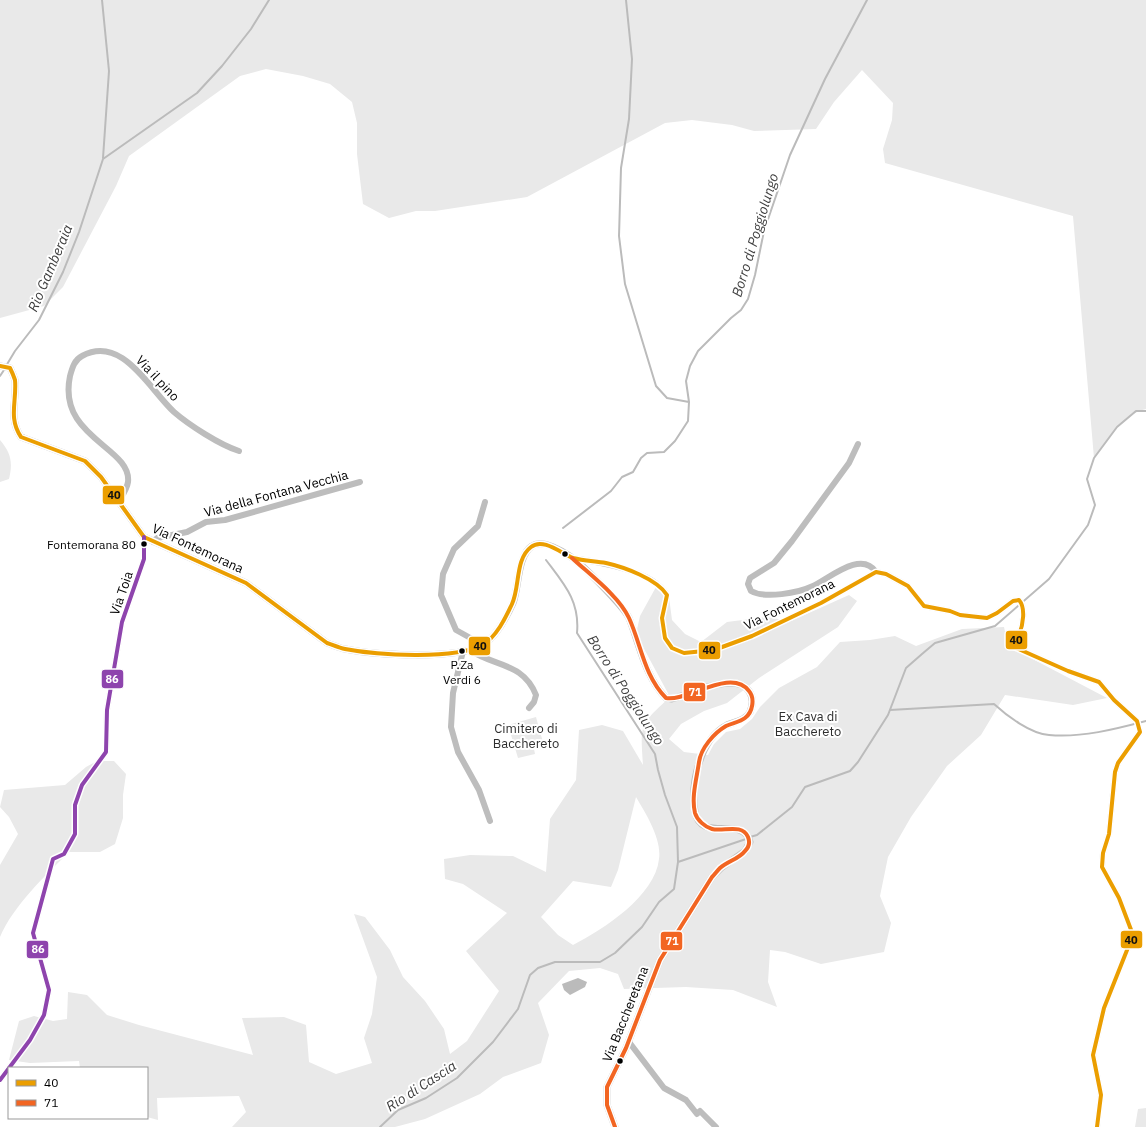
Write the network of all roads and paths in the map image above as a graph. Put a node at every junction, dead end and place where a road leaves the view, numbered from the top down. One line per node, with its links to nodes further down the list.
1 (0, 366): 5 (street, Via Fontemorana)
2 (858, 444): 10 (street)
3 (239, 451): 5 (street, Via il pino)
4 (360, 482): 8 (street, Via della Fontana Vecchia)
5 (119, 501): 7 (street, Via Fontemorana)
6 (485, 502): 11 (street)
7 (144, 537): 8 (street, Via Fontemorana); 16 (street, Via Toia)
8 (153, 542): 12 (street, Via Fontemorana)
9 (572, 558): 10 (street, Via Fontemorana); 11 (street); 15 (street, Via Baccheretana)
10 (876, 572): 21 (street)
11 (486, 642): 12 (street, Via Fontemorana)
12 (466, 650): 13 (street); 14 (street)
13 (529, 708)
14 (490, 821)
15 (629, 1042): 19 (street, Via Baccheretana); 20 (street)
16 (10, 1067)
17 (8, 1070): 18 (street, Via Toia)
18 (0, 1080)
19 (615, 1127)
20 (716, 1127)
21 (1097, 1127)

